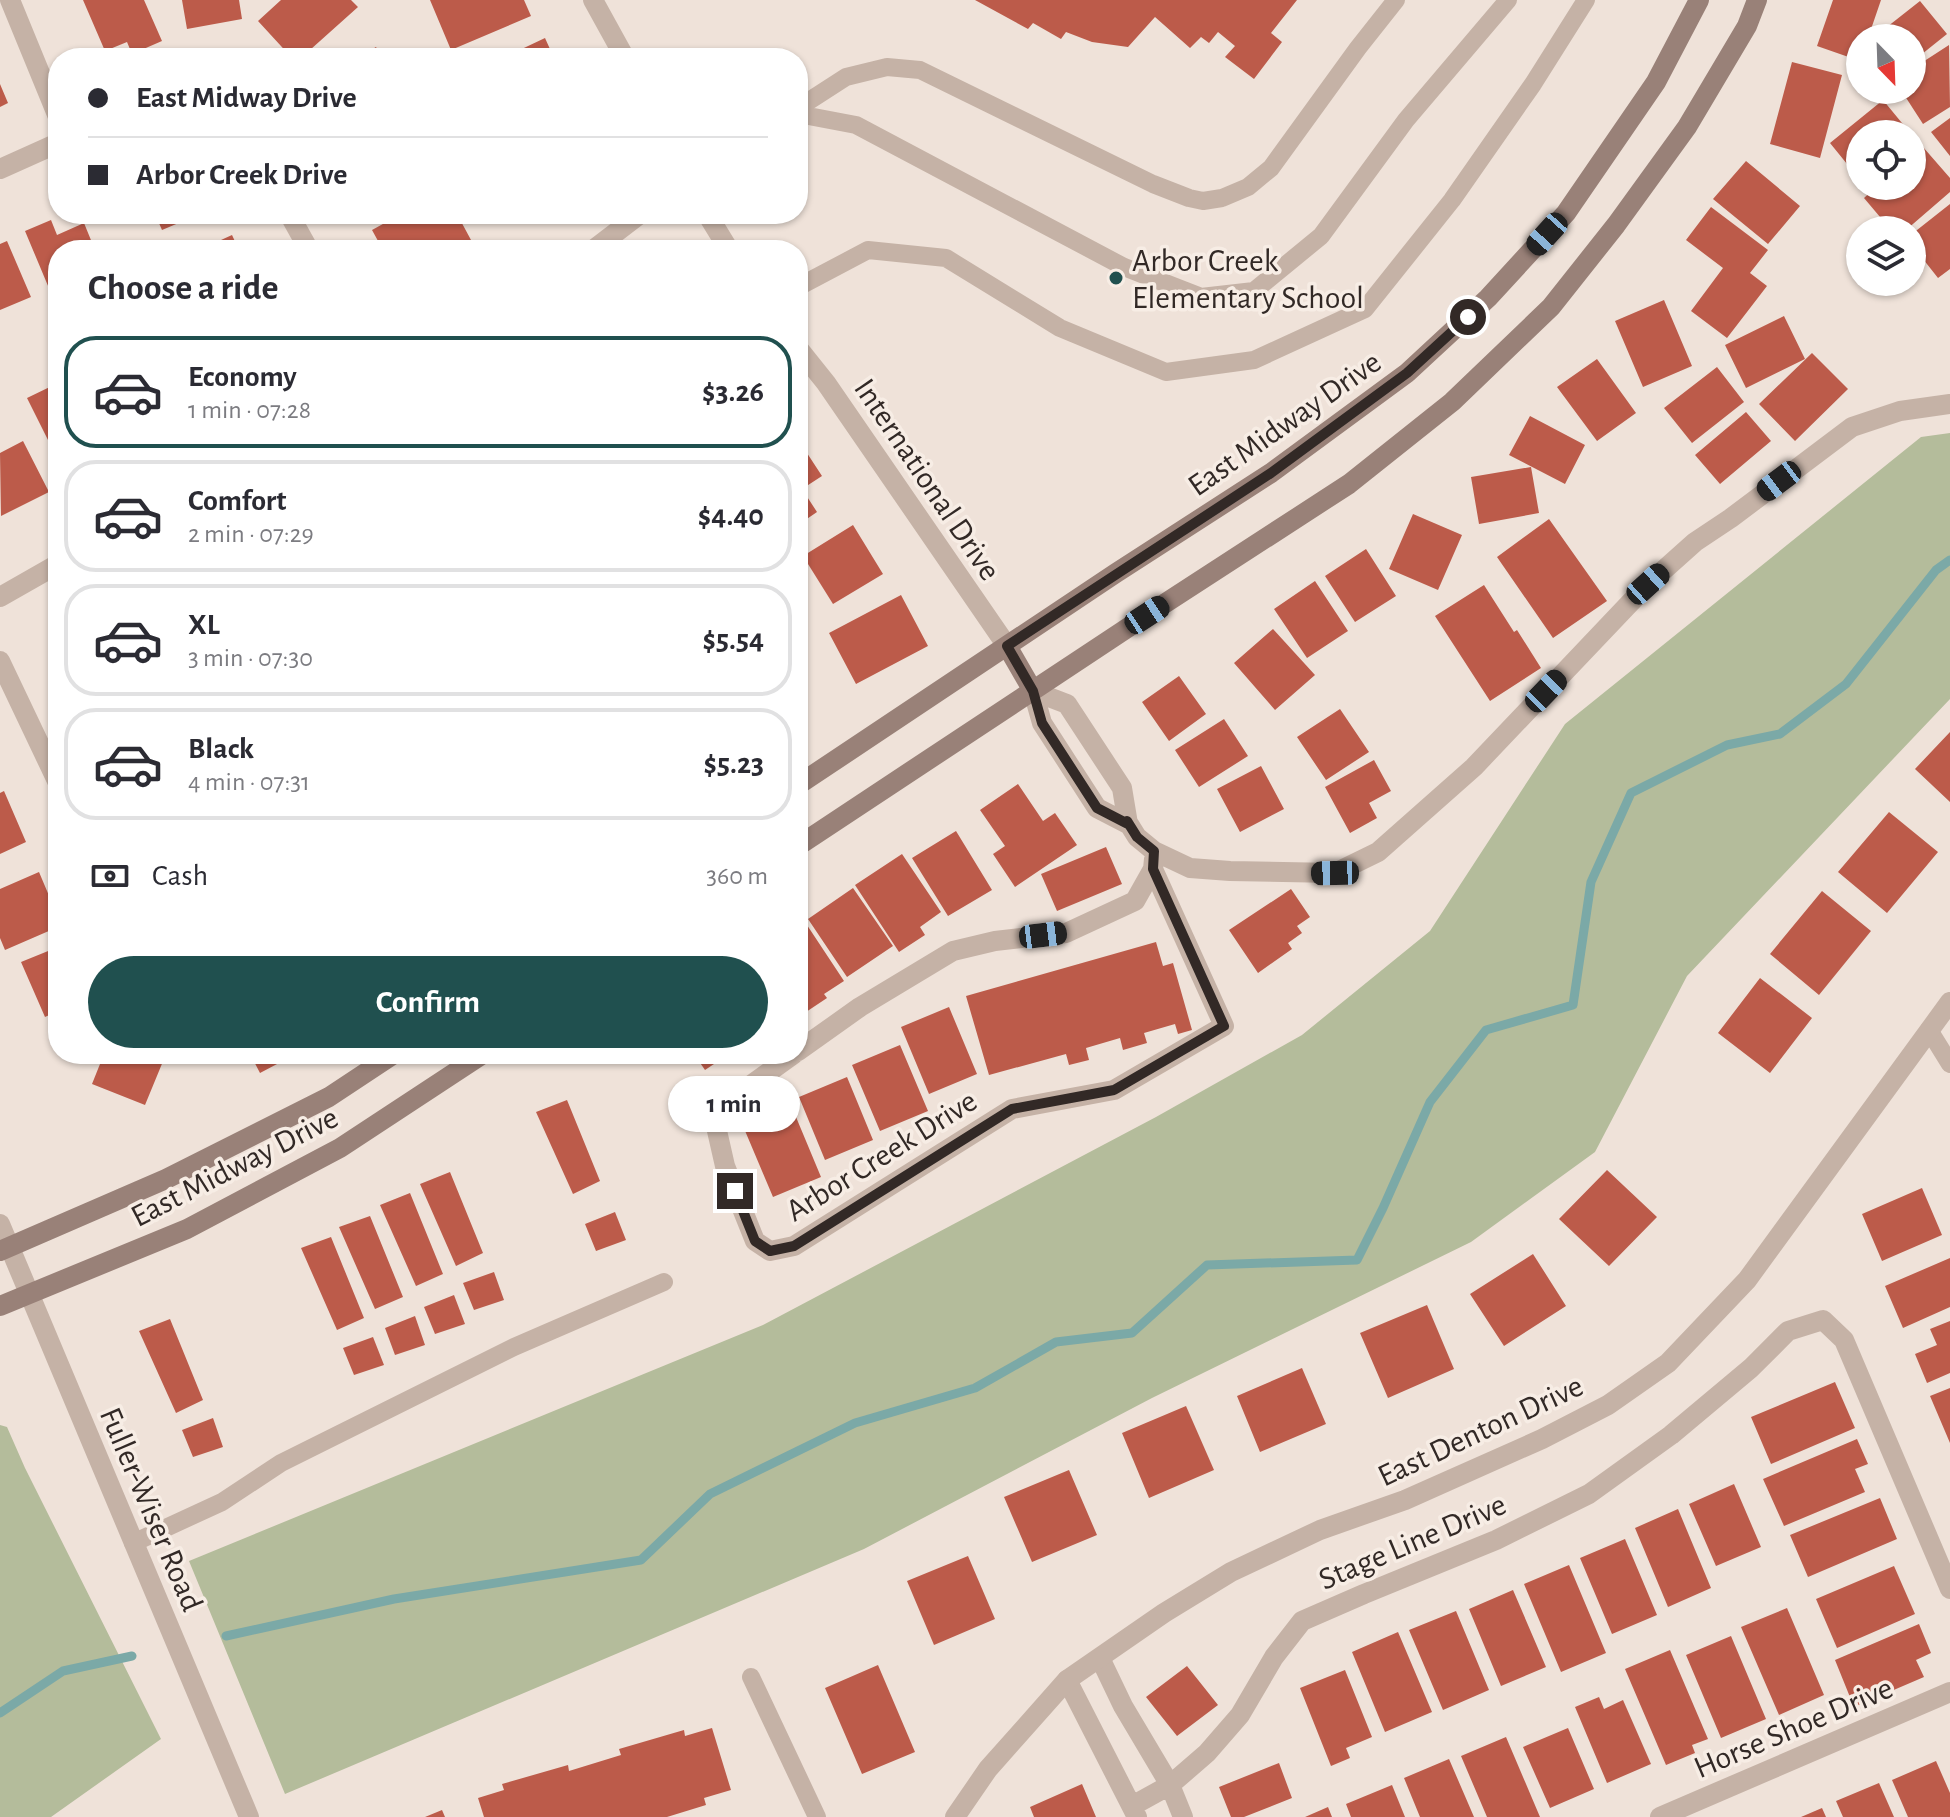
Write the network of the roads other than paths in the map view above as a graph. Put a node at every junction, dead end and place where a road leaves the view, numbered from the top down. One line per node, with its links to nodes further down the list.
1 (10, 0): 9 (street)
2 (593, 0): 8 (street)
3 (1396, 0): 10 (lane)
4 (1508, 0): 11 (lane)
5 (1586, 0): 16 (lane)
6 (1699, 0): 21 (main road, East Midway Drive)
7 (1757, 0): 23 (main road)
8 (619, 48)
9 (48, 93)
10 (808, 104)
11 (808, 113)
12 (48, 147): 13 (street)
13 (0, 169)
14 (627, 224): 15 (street)
15 (606, 240)
16 (808, 282)
17 (808, 360): 21 (street, International Drive)
18 (1950, 404): 28 (street)
19 (48, 570): 20 (street)
20 (0, 597)
21 (1007, 646): 23 (main road); 25 (main road, East Midway Drive)
22 (0, 661): 24 (street)
23 (1033, 691): 26 (street); 26 (street); 27 (main road)
24 (48, 762)
25 (808, 778)
26 (1127, 821): 28 (street)
27 (808, 839)
28 (1154, 860): 31 (street, Arbor Creek Drive); 34 (street, Arbor Creek Drive)
29 (1950, 1002): 30 (street, East Denton Drive)
30 (1929, 1030): 35 (lane); 43 (street, East Denton Drive)
31 (808, 1044)
32 (379, 1064): 37 (main road, East Midway Drive)
33 (468, 1064): 39 (main road, East Midway Drive)
34 (780, 1064)
35 (1950, 1064)
36 (0, 1224): 37 (street, Fuller-Wiser Road)
37 (5, 1249): 39 (street, Fuller-Wiser Road)
38 (664, 1282): 41 (lane)
39 (29, 1295): 40 (main road, East Midway Drive); 41 (street, Fuller-Wiser Road)
40 (0, 1306)
41 (133, 1543): 49 (street, Fuller-Wiser Road)
42 (1950, 1589): 47 (street, Stage Line Drive)
43 (1100, 1658): 45 (street, East Denton Drive); 47 (street)
44 (751, 1677): 50 (lane)
45 (1067, 1680): 48 (street); 51 (street, East Denton Drive)
46 (1950, 1692): 53 (street, Horse Shoe Drive)
47 (1170, 1785): 48 (street, Stage Line Drive); 52 (street)
48 (1135, 1812)
49 (249, 1817)
50 (817, 1817)
51 (955, 1817)
52 (1183, 1817)
53 (1660, 1817)

